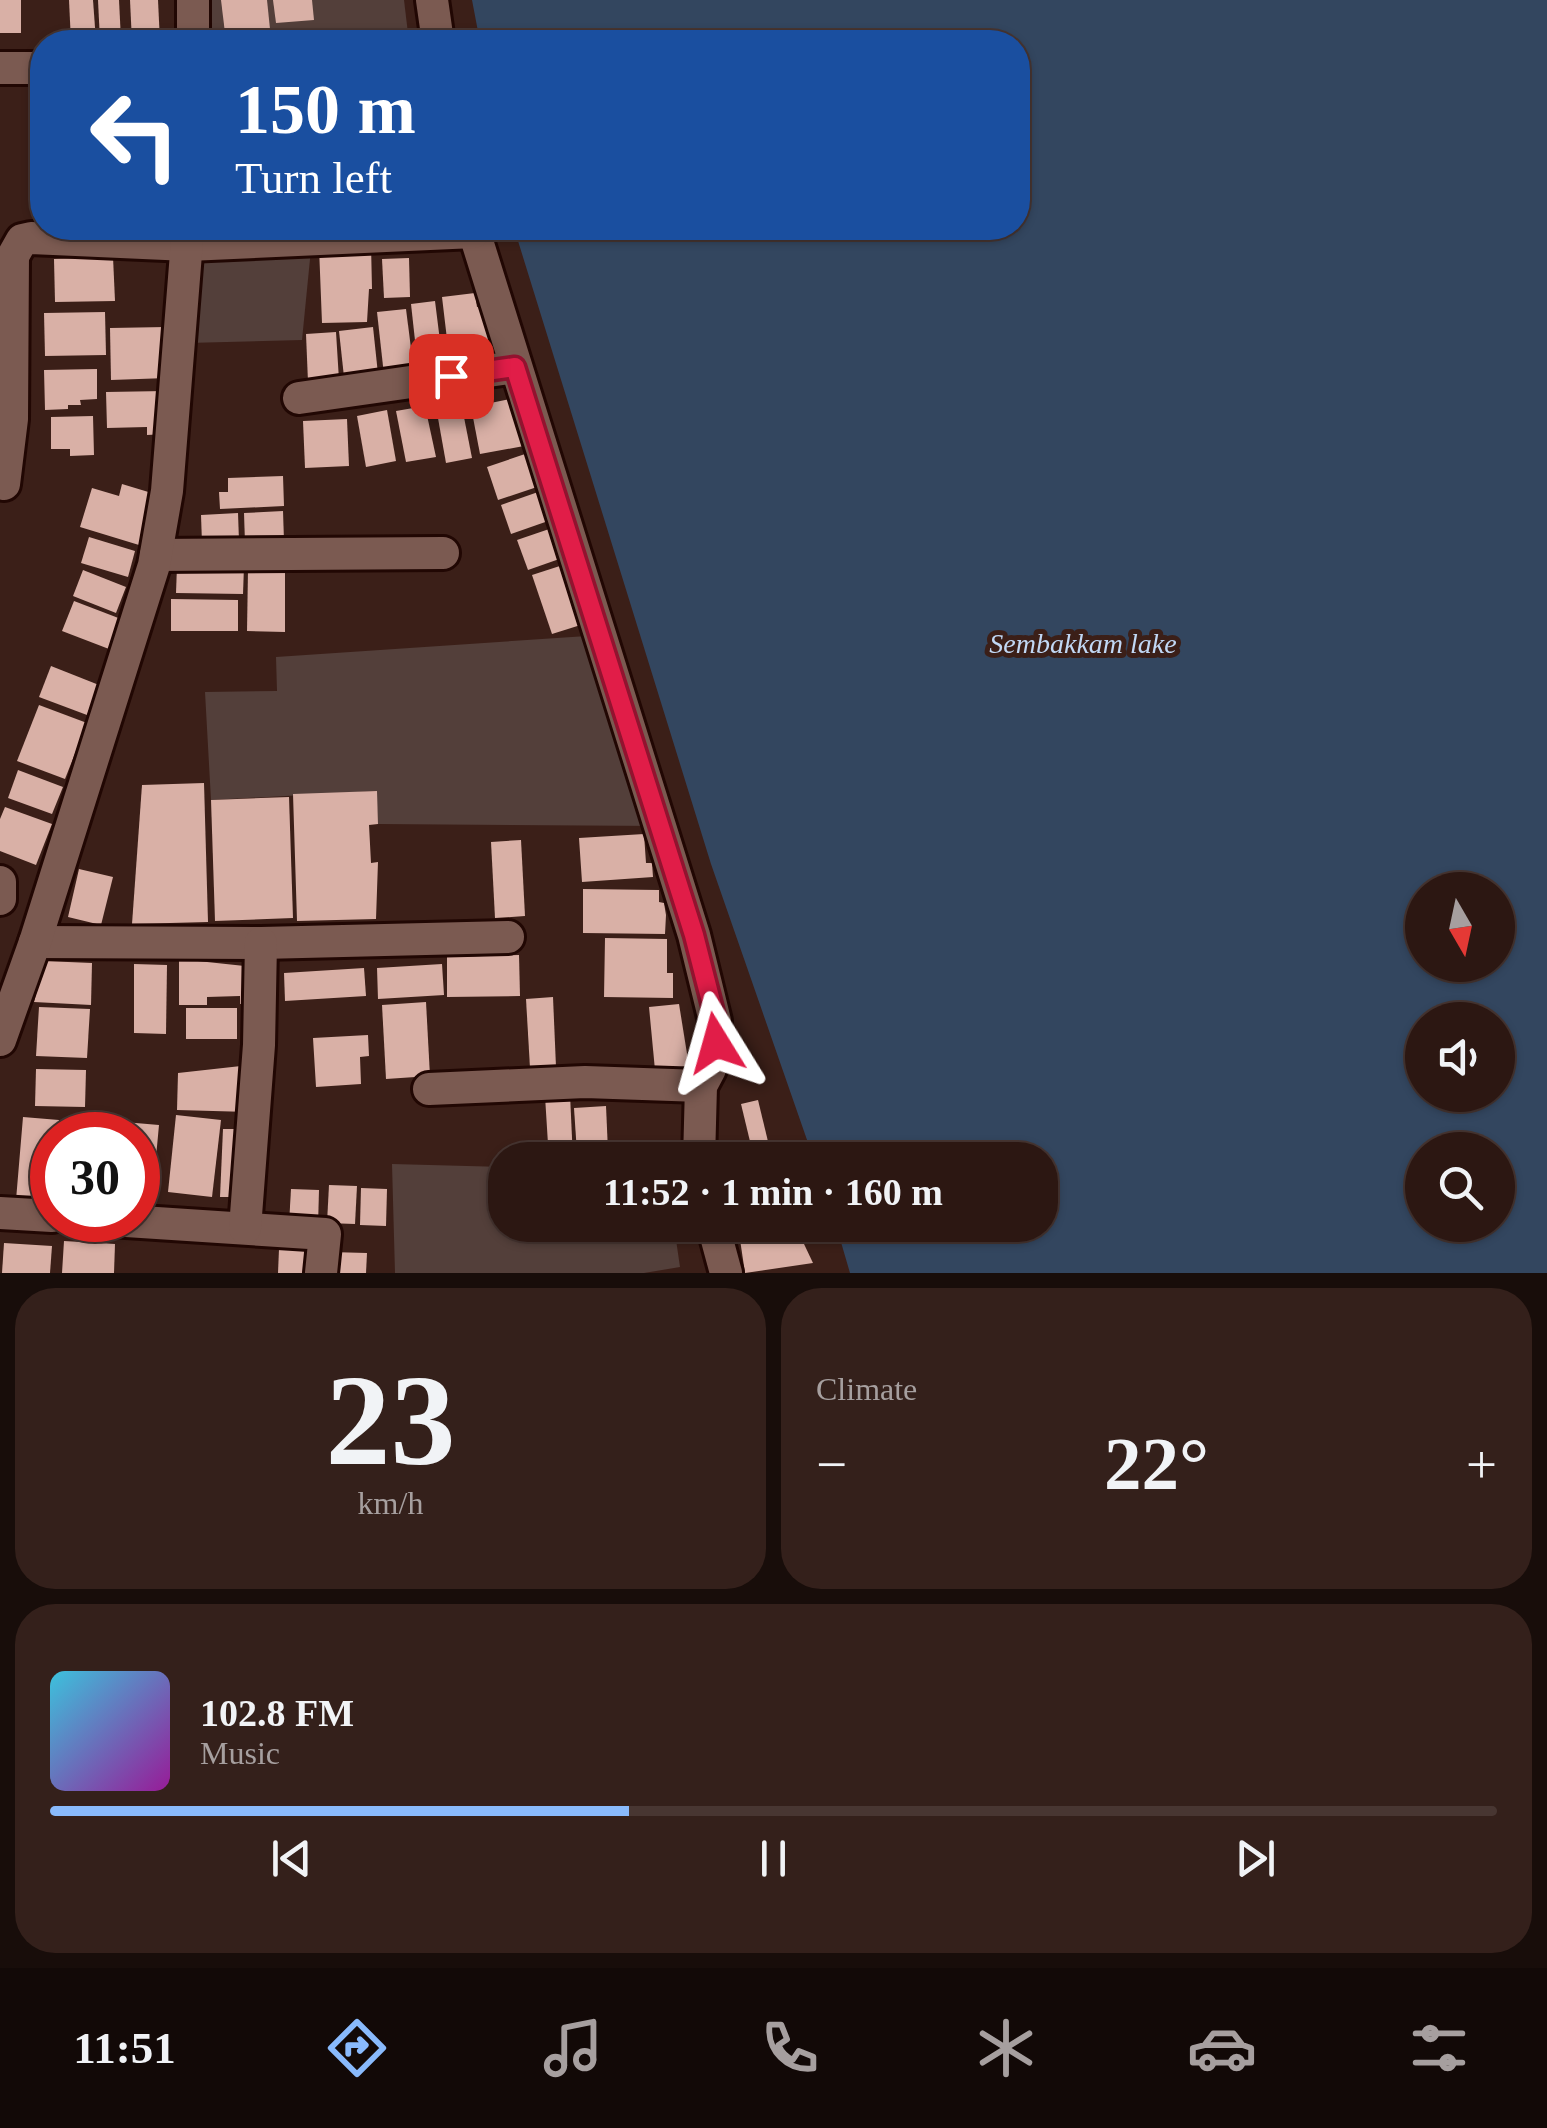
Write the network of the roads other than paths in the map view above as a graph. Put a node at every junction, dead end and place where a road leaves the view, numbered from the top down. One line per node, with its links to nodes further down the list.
1 (193, 0): 3 (street)
2 (432, 0): 4 (street)
3 (193, 30)
4 (436, 30)
5 (0, 68): 6 (street)
6 (30, 68)
7 (30, 238): 12 (street)
8 (188, 240): 14 (street)
9 (477, 240): 10 (street)
10 (515, 367): 11 (street); 21 (street)
11 (299, 398)
12 (4, 484)
13 (443, 553): 14 (street)
14 (156, 555): 18 (street)
15 (0, 882): 16 (street)
16 (0, 899)
17 (508, 936): 19 (street)
18 (36, 942): 19 (street); 20 (street)
19 (261, 943): 27 (street)
20 (0, 1040)
21 (701, 1086): 22 (street); 23 (street)
22 (429, 1089)
23 (699, 1142)
24 (0, 1213): 25 (street)
25 (30, 1215)
26 (160, 1223): 27 (street)
27 (245, 1228): 29 (street)
28 (718, 1242): 30 (street)
29 (321, 1273)
30 (726, 1273)

